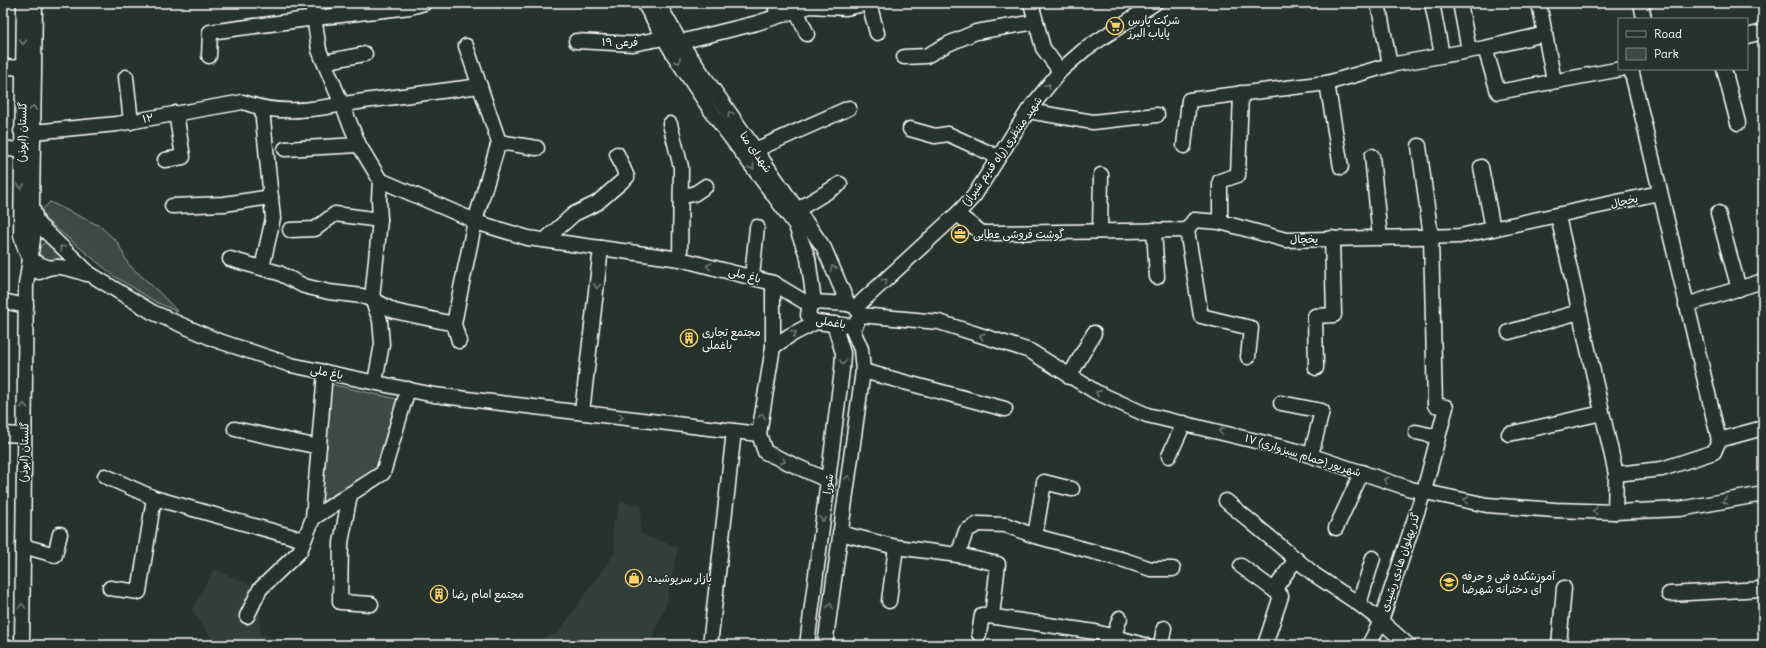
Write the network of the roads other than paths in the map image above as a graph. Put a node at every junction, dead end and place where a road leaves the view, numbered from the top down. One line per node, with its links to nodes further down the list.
1 (24, 3): 38 (street, گلستان (ابوذر), one-way to 38)
2 (35, 3): 38 (street, گلستان (ابوذر))
3 (312, 3): 17 (street)
4 (424, 3): 17 (street)
5 (644, 3): 25 (street, شهدای منا)
6 (658, 3): 27 (street, شهدای منا)
7 (869, 3): 16 (street); 22 (street)
8 (1031, 3): 19 (street)
9 (1378, 3): 36 (street)
10 (1432, 3): 32 (street)
11 (1460, 3): 30 (street)
12 (1539, 3): 23 (street)
13 (1641, 3): 18 (street)
14 (1150, 4): 42 (street, شهید منتظری (راه قدیم شیراز))
15 (776, 10): 16 (street); 27 (street)
16 (796, 10): 21 (street)
17 (315, 18): 33 (street); 35 (street)
18 (1644, 18)
19 (1036, 22): 34 (street); 42 (street)
20 (1763, 32): 24 (street)
21 (807, 34)
22 (877, 34)
23 (1545, 34): 29 (street); 44 (street)
24 (1748, 36)
25 (664, 38): 26 (street, فرعی ۱۹); 83 (street, شهدای منا, one-way to 83)
26 (576, 41)
27 (680, 42): 66 (street, شهدای منا, one-way to 27)
28 (466, 46): 46 (street)
29 (1485, 48): 30 (street); 44 (street)
30 (1469, 50): 32 (street)
31 (365, 54): 35 (street)
32 (1442, 55): 36 (street)
33 (209, 56)
34 (904, 57)
35 (324, 62): 48 (street)
36 (1390, 65): 45 (street)
37 (3, 67): 38 (street)
38 (28, 68): 58 (street, گلستان (ابوذر))
39 (1618, 70): 44 (street)
40 (1631, 70): 78 (street)
41 (1724, 70): 55 (street)
42 (1060, 71): 51 (street, شهید منتظری (راه قدیم شیراز), one-way to 42)
43 (126, 78): 54 (street)
44 (1554, 81)
45 (1328, 83): 47 (street); 72 (street)
46 (480, 86): 48 (street, ۱۲); 59 (street)
47 (1241, 93): 61 (street); 89 (street)
48 (342, 104): 50 (street, ۱۲); 60 (street)
49 (849, 108): 66 (street)
50 (262, 109): 52 (street, ۱۲); 80 (street)
51 (1028, 111): 53 (street); 70 (street, شهید منتظری (راه قدیم شیراز))
52 (176, 113): 54 (street, ۱۲); 71 (street)
53 (1158, 115)
54 (130, 122): 58 (street, ۱۲)
55 (1738, 123)
56 (670, 124): 79 (street)
57 (910, 129): 70 (street)
58 (27, 131): 67 (street, گلستان (ابوذر))
59 (499, 142): 64 (street); 88 (street)
60 (359, 145): 65 (street); 75 (street)
61 (1184, 146)
62 (1419, 146): 96 (street)
63 (3, 148): 67 (street)
64 (537, 148)
65 (285, 149)
66 (755, 150): 83 (street, شهدای منا)
67 (27, 151): 81 (street, گلستان (ابوذر)); 101 (street, گلستان (ابوذر), one-way to 101)
68 (617, 154): 99 (street)
69 (1372, 156): 98 (street)
70 (998, 157): 85 (street, شهید منتظری (راه قدیم شیراز))
71 (165, 160)
72 (1341, 167)
73 (1481, 167): 91 (street)
74 (1101, 175): 95 (street)
75 (380, 180): 87 (street); 88 (street, باغ ملی)
76 (840, 184): 83 (street)
77 (706, 186): 79 (street)
78 (1660, 192): 86 (street, یخچال); 116 (street)
79 (681, 196): 103 (street)
80 (271, 197): 82 (street); 105 (street)
81 (32, 206): 101 (street, گلستان (ابوذر)); 106 (street, باغ ملی, one-way to 81)
82 (172, 206)
83 (793, 213): 115 (street, شهدای منا); 119 (street, شهدای منا, one-way to 83)
84 (1718, 213): 112 (street)
85 (957, 214): 95 (street); 119 (street, شهید منتظری (راه قدیم شیراز), one-way to 85)
86 (1558, 216): 91 (street, یخچال); 118 (street)
87 (380, 220): 92 (street); 113 (street)
88 (475, 221): 99 (street, باغ ملی); 121 (street)
89 (1220, 222): 94 (street, یخچال); 97 (street, یخچال)
90 (757, 227): 107 (street)
91 (1493, 229): 96 (street, یخچال)
92 (290, 230)
93 (1154, 230): 94 (street); 95 (street); 108 (street)
94 (1187, 230): 127 (street)
95 (1100, 232)
96 (1431, 237): 98 (street, یخچال); 147 (street, گذر پهلوان هادی رشیدی)
97 (1332, 238): 98 (street, یخچال); 128 (street)
98 (1380, 238)
99 (545, 240): 100 (street, باغ ملی)
100 (601, 248): 103 (street, باغ ملی); 136 (street, one-way to 136)
101 (30, 258): 104 (street); 111 (street, گلستان (ابوذر))
102 (230, 259): 105 (street)
103 (680, 259): 107 (street, باغ ملی, one-way to 103)
104 (47, 267): 106 (street, باغ ملی); 111 (street)
105 (262, 268): 113 (street)
106 (90, 274): 130 (street, باغ ملی)
107 (752, 277): 110 (street, باغ ملی)
108 (1157, 277)
109 (1763, 281): 112 (street)
110 (773, 283): 115 (street); 126 (street, باغ ملی)
111 (26, 285): 117 (street, گلستان (ابوذر))
112 (1739, 289): 116 (street)
113 (372, 299): 121 (street); 132 (street)
114 (3, 301): 117 (street)
115 (812, 304): 119 (street, باغملی); 120 (street, باغملی)
116 (1686, 304): 148 (street)
117 (26, 306): 146 (street, گلستان (ابوذر), one-way to 117)
118 (1579, 312): 123 (street); 137 (street)
119 (854, 313): 122 (street, باغملی); 129 (street, شورا); 131 (street, ۱۷ شهریور (حمام سبزواری), one-way to 119)
120 (816, 322): 122 (street, باغملی); 126 (street, one-way to 120)
121 (454, 324): 125 (street)
122 (834, 324): 155 (street, شورا, one-way to 155)
123 (1509, 332)
124 (1094, 333): 131 (street)
125 (459, 341)
126 (774, 347): 144 (street, باغ ملی, one-way to 126)
127 (1248, 357)
128 (1316, 368)
129 (863, 371): 135 (street); 165 (street, شورا, one-way to 129)
130 (325, 372): 132 (street, باغ ملی); 149 (street)
131 (1069, 377): 138 (street, ۱۷ شهریور (حمام سبزواری), one-way to 131)
132 (375, 382): 133 (street, باغ ملی)
133 (408, 389): 136 (street, باغ ملی); 158 (street)
134 (1281, 403): 151 (street)
135 (1005, 409)
136 (582, 412): 141 (street, باغ ملی, one-way to 141)
137 (1602, 413): 145 (street); 153 (street)
138 (1184, 423): 150 (street); 151 (street, ۱۷ شهریور (حمام سبزواری), one-way to 138)
139 (1763, 428): 148 (street)
140 (235, 429): 149 (street)
141 (734, 431): 144 (street, باغ ملی); 192 (street)
142 (1416, 432): 147 (street)
143 (3, 434): 146 (street)
144 (759, 434): 155 (street, one-way to 155)
145 (1509, 434)
146 (24, 435): 169 (street, گلستان (ابوذر))
147 (1438, 437): 157 (street, گذر پهلوان هادی رشیدی)
148 (1719, 440): 153 (street)
149 (319, 447): 163 (street)
150 (1169, 456)
151 (1311, 456): 152 (street, ۱۷ شهریور (حمام سبزواری))
152 (1362, 472): 157 (street, ۱۷ شهریور (حمام سبزواری), one-way to 152); 164 (street)
153 (1616, 474): 162 (street)
154 (105, 476): 160 (street)
155 (828, 481): 193 (street, شورا, one-way to 193)
156 (1072, 489): 167 (street)
157 (1424, 491): 162 (street, ۱۷ شهریور (حمام سبزواری), one-way to 157); 187 (street, گذر پهلوان هادی رشیدی)
158 (350, 494): 163 (street); 182 (street)
159 (1763, 494): 162 (street, ۱۷ شهریور (حمام سبزواری), one-way to 162)
160 (154, 498): 168 (street); 176 (street)
161 (1226, 501): 173 (street)
162 (1615, 512)
163 (313, 518): 168 (street)
164 (1336, 528)
165 (840, 533): 170 (street); 194 (street, شورا, one-way to 165)
166 (60, 534): 169 (street)
167 (1036, 536): 171 (street); 175 (street)
168 (304, 540): 184 (street)
169 (23, 546): 191 (street, گلستان (ابوذر), one-way to 169)
170 (896, 548): 171 (street); 181 (street)
171 (958, 555): 185 (street)
172 (1373, 558): 183 (street)
173 (1296, 559): 179 (street); 183 (street)
174 (1240, 566): 179 (street)
175 (1173, 569)
176 (110, 588)
177 (1564, 588): 200 (street)
178 (1763, 589): 180 (street)
179 (1274, 590): 197 (street)
180 (1669, 594)
181 (889, 602)
182 (371, 604)
183 (1359, 604): 187 (street)
184 (247, 616)
185 (992, 616): 189 (street); 190 (street)
186 (1120, 618): 190 (street)
187 (1381, 621): 198 (street); 199 (street, گذر پهلوان هادی رشیدی)
188 (1164, 628): 196 (street)
189 (979, 634)
190 (1113, 638): 195 (street)
191 (22, 645)
192 (710, 645)
193 (807, 645)
194 (825, 645)
195 (1144, 645)
196 (1162, 645)
197 (1265, 645)
198 (1369, 645)
199 (1408, 645)
200 (1559, 645)

